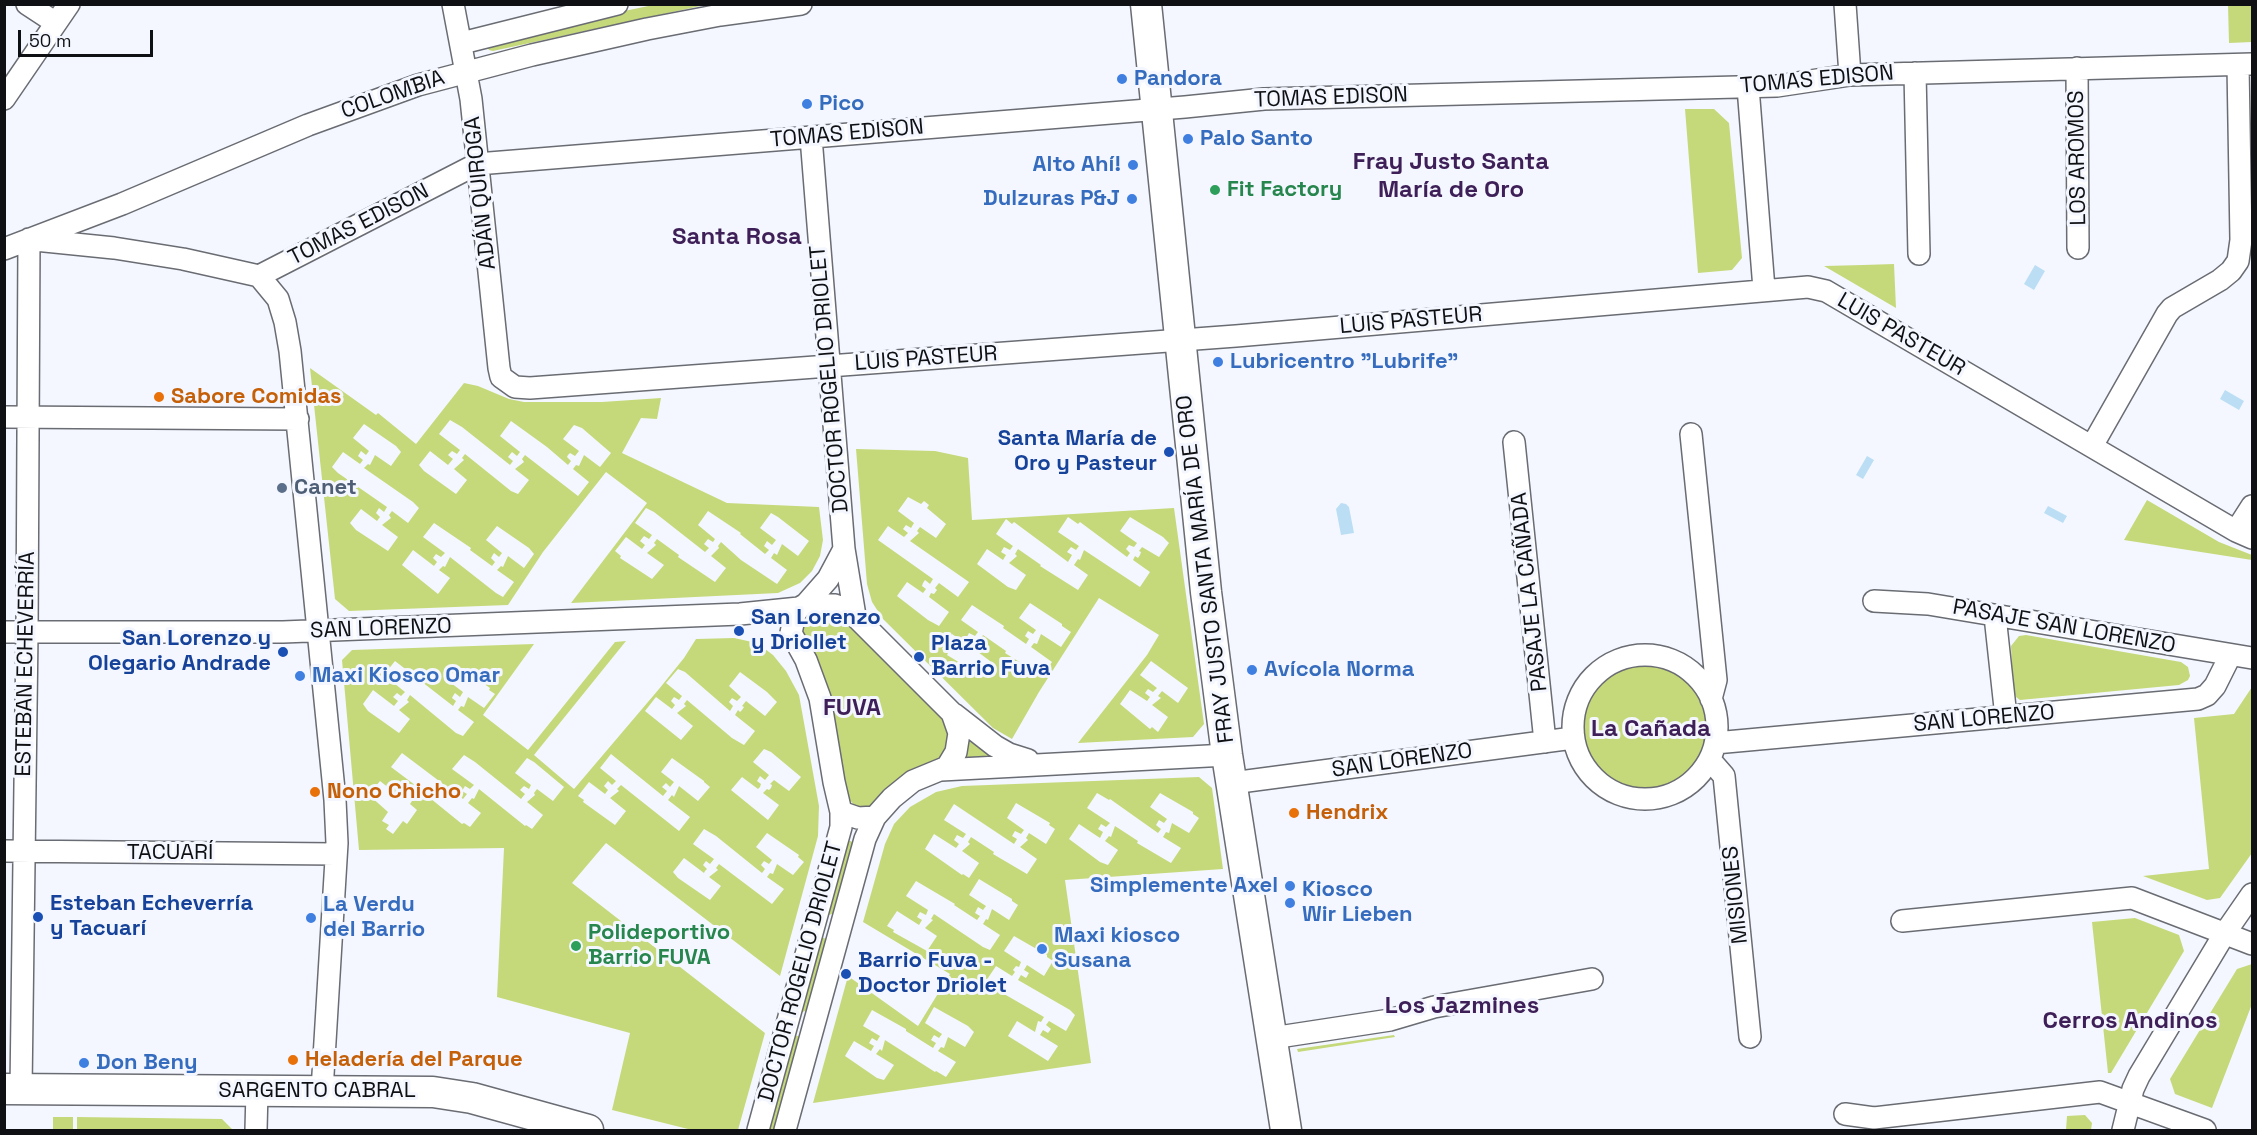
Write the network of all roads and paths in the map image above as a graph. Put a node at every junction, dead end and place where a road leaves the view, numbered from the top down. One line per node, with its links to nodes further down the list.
1 (27, 4): 8 (street)
2 (69, 4): 8 (street)
3 (453, 4): 9 (street, ADÁN QUIROGA)
4 (617, 4): 9 (street, COLOMBIA)
5 (801, 4): 12 (street, COLOMBIA)
6 (1146, 4): 17 (main road, FRAY JUSTO SANTA MARÍA DE ORO)
7 (1845, 4): 14 (street)
8 (56, 24): 16 (street)
9 (462, 43): 12 (street, ADÁN QUIROGA)
10 (2245, 64): 11 (street, TOMAS EDISON); 34 (street)
11 (2077, 69): 13 (street, TOMAS EDISON); 21 (street, LOS AROMOS)
12 (466, 71): 19 (street, ADÁN QUIROGA); 20 (street, COLOMBIA)
13 (1915, 73): 14 (street, TOMAS EDISON); 23 (street)
14 (1850, 75): 15 (street, TOMAS EDISON)
15 (1748, 87): 17 (street, TOMAS EDISON); 25 (street)
16 (4, 99)
17 (1157, 110): 18 (street, TOMAS EDISON); 26 (main road, FRAY JUSTO SANTA MARÍA DE ORO)
18 (811, 137): 19 (street, TOMAS EDISON); 27 (street, DOCTOR ROGELIO DRIOLET)
19 (477, 164): 24 (street, TOMAS EDISON); 28 (street, ADÁN QUIROGA)
20 (29, 239): 22 (street, COLOMBIA); 24 (street); 30 (street, ESTEBAN ECHEVERRÍA)
21 (2079, 248)
22 (4, 249)
23 (1919, 254)
24 (259, 276): 31 (street)
25 (1764, 289): 26 (street, LUIS PASTEUR); 34 (street, LUIS PASTEUR)
26 (1180, 340): 27 (street, LUIS PASTEUR); 56 (main road, FRAY JUSTO SANTA MARÍA DE ORO)
27 (829, 366): 28 (street, LUIS PASTEUR); 37 (street, DOCTOR ROGELIO DRIOLET)
28 (505, 381)
29 (4, 417): 30 (street)
30 (28, 417): 31 (street); 45 (street, ESTEBAN ECHEVERRÍA)
31 (298, 419): 43 (street)
32 (1691, 434): 49 (street)
33 (1514, 442): 53 (street, PASAJE LA CAÑADA)
34 (2092, 446): 36 (street, LUIS PASTEUR)
35 (2253, 506): 36 (street)
36 (2244, 534)
37 (844, 549): 39 (street); 41 (street, DOCTOR ROGELIO DRIOLET)
38 (1874, 601): 42 (street, PASAJE SAN LORENZO)
39 (803, 606): 40 (street, SAN LORENZO); 41 (street, SAN LORENZO); 46 (street)
40 (758, 613): 43 (street, SAN LORENZO); 46 (street, SAN LORENZO)
41 (855, 616): 50 (street, SAN LORENZO)
42 (1995, 616): 47 (street, PASAJE SAN LORENZO); 51 (street)
43 (318, 631): 45 (street, SAN LORENZO); 61 (street)
44 (4, 632): 45 (street, SAN LORENZO)
45 (27, 633): 60 (street, ESTEBAN ECHEVERRÍA)
46 (791, 633): 58 (street)
47 (2230, 656): 48 (street, PASAJE SAN LORENZO); 51 (street, SAN LORENZO)
48 (2253, 658)
49 (1711, 699): 52 (street); 54 (street)
50 (952, 713): 55 (street, SAN LORENZO); 57 (street)
51 (2006, 717): 54 (street, SAN LORENZO)
52 (1573, 738): 53 (street, SAN LORENZO); 54 (street)
53 (1545, 742): 56 (street, SAN LORENZO)
54 (1713, 752): 69 (street, MISIONES)
55 (1041, 764): 56 (street, SAN LORENZO); 57 (street, SAN LORENZO)
56 (1230, 769): 70 (main road, FRAY JUSTO SANTA MARÍA DE ORO)
57 (942, 770): 59 (street, SAN LORENZO)
58 (841, 812): 59 (street); 67 (street, DOCTOR ROGELIO DRIOLET)
59 (875, 817): 68 (street, DOCTOR ROGELIO DRIOLET)
60 (14, 852): 61 (street, TACUARÍ); 71 (street, ESTEBAN ECHEVERRÍA)
61 (336, 854): 73 (street)
62 (2253, 894): 64 (street)
63 (1902, 921): 64 (street)
64 (2225, 933): 65 (street); 74 (street)
65 (2253, 944)
66 (1592, 979): 70 (street)
67 (788, 1022): 68 (street); 78 (street, DOCTOR ROGELIO DRIOLET)
68 (813, 1028): 79 (street, DOCTOR ROGELIO DRIOLET)
69 (1750, 1037)
70 (1272, 1038): 80 (main road, FRAY JUSTO SANTA MARÍA DE ORO)
71 (13, 1089): 72 (main road, SARGENTO CABRAL)
72 (257, 1091): 73 (main road, SARGENTO CABRAL); 76 (street)
73 (322, 1091): 77 (main road, SARGENTO CABRAL)
74 (2129, 1102): 75 (street); 81 (street); 82 (street)
75 (1845, 1114)
76 (256, 1131)
77 (588, 1131)
78 (758, 1131)
79 (784, 1131)
80 (1286, 1131)
81 (2123, 1131)
82 (2205, 1131)

